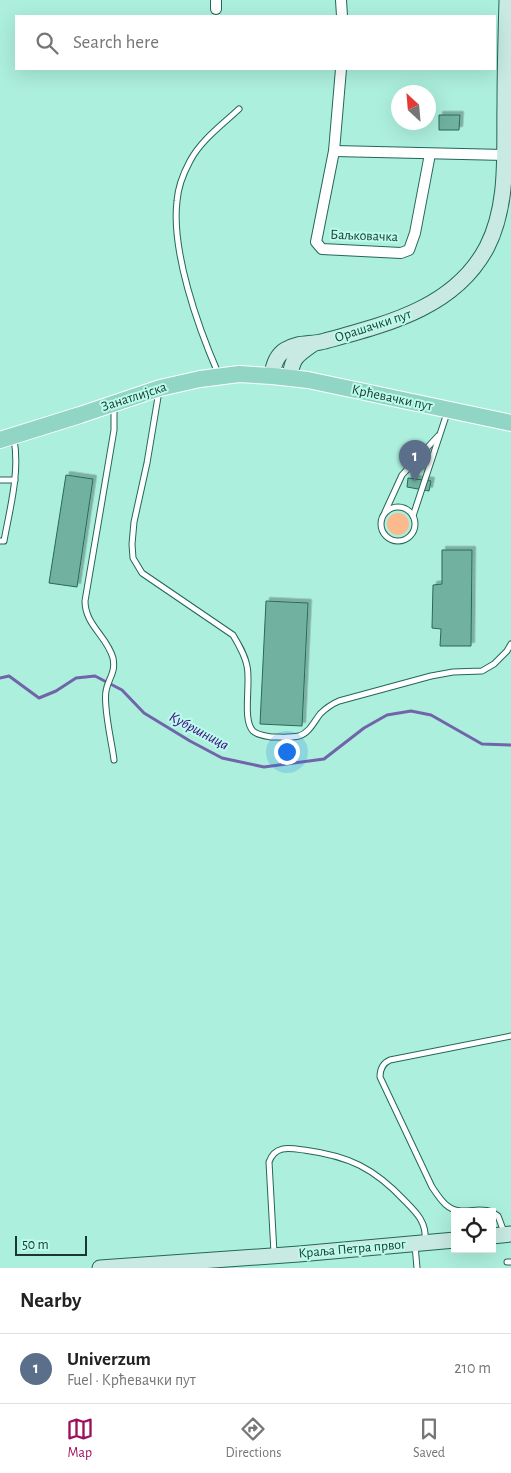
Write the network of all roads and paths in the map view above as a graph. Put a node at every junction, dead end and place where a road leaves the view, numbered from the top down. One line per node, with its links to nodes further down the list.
1 (341, 0): 3 (street)
2 (507, 0): 5 (main road, Орашачки пут)
3 (342, 15)
4 (341, 70): 7 (street, Баљковачка)
5 (508, 108): 9 (main road, Орашачки пут)
6 (239, 109): 11 (lane)
7 (334, 151): 8 (street); 8 (street, Баљковачка)
8 (430, 154): 9 (street)
9 (505, 155): 10 (main road, Орашачки пут)
10 (313, 344): 12 (main road, Орашачки пут); 13 (main road)
11 (220, 376): 12 (main road, Занатлијска); 14 (main road, Занатлијска)
12 (272, 376): 13 (main road, Крћевачки пут)
13 (290, 377): 16 (main road, Крћевачки пут)
14 (160, 388): 15 (main road, Занатлијска); 25 (lane)
15 (114, 403): 19 (main road, Занатлијска); 26 (lane)
16 (448, 410): 17 (main road, Крћевачки пут); 18 (lane)
17 (511, 423)
18 (440, 434): 22 (lane); 23 (lane)
19 (7, 438): 21 (lane)
20 (0, 480): 21 (lane)
21 (15, 480): 24 (lane)
22 (384, 515): 23 (lane); 23 (lane)
23 (413, 516)
24 (0, 540)
25 (511, 644)
26 (114, 760)
27 (511, 1036): 28 (lane)
28 (451, 1209)
29 (496, 1215): 30 (lane)
30 (502, 1235)
31 (451, 1240): 32 (main road, Краља Петра првог)
32 (420, 1244): 33 (main road, Краља Петра првог); 33 (lane); 35 (lane)
33 (274, 1256): 34 (main road, Краља Петра првог)
34 (100, 1268)
35 (417, 1268)

